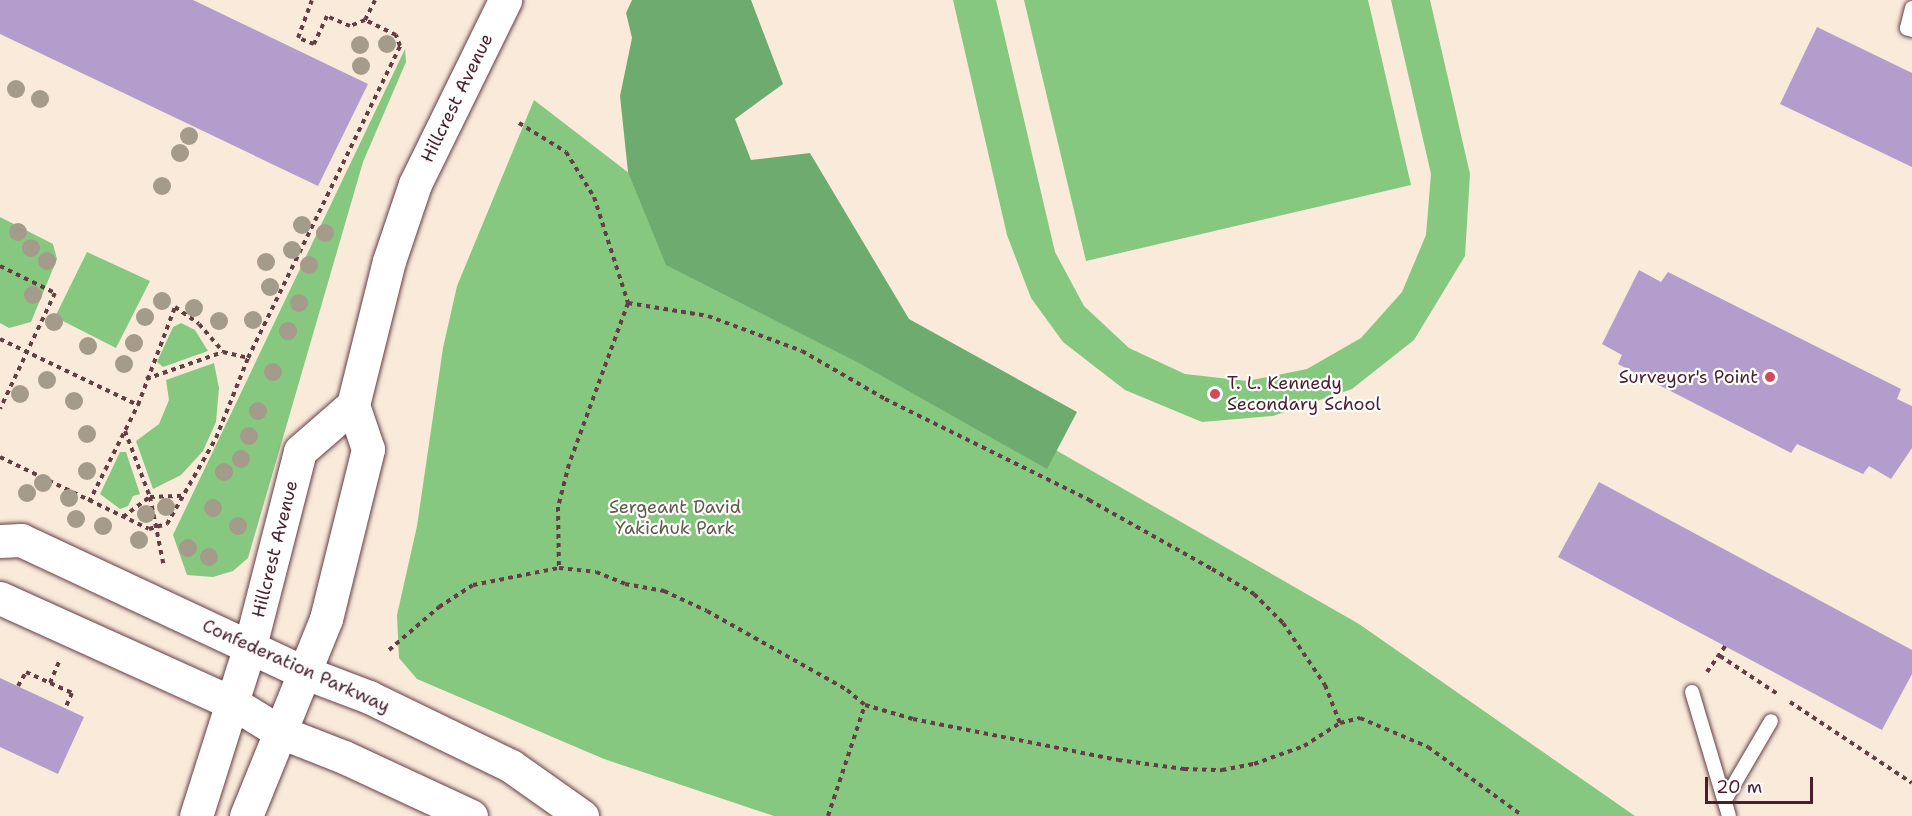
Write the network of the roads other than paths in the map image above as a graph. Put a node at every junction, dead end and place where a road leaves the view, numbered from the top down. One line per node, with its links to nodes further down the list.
1 (500, 2): 4 (street, Hillcrest Avenue)
2 (1912, 8): 3 (lane)
3 (1912, 30)
4 (353, 405): 7 (street, Hillcrest Avenue); 8 (street)
5 (0, 541): 7 (street, Confederation Parkway)
6 (0, 598): 10 (street)
7 (250, 646): 8 (street, Confederation Parkway); 10 (street, Hillcrest Avenue)
8 (303, 672): 12 (street); 17 (street, Confederation Parkway)
9 (1692, 692): 13 (lane)
10 (232, 703): 12 (street); 14 (street, Hillcrest Avenue)
11 (1771, 721): 13 (lane)
12 (280, 732): 15 (street); 16 (street)
13 (1726, 798): 18 (lane)
14 (196, 816)
15 (246, 816)
16 (471, 816)
17 (582, 816)
18 (1729, 816)

